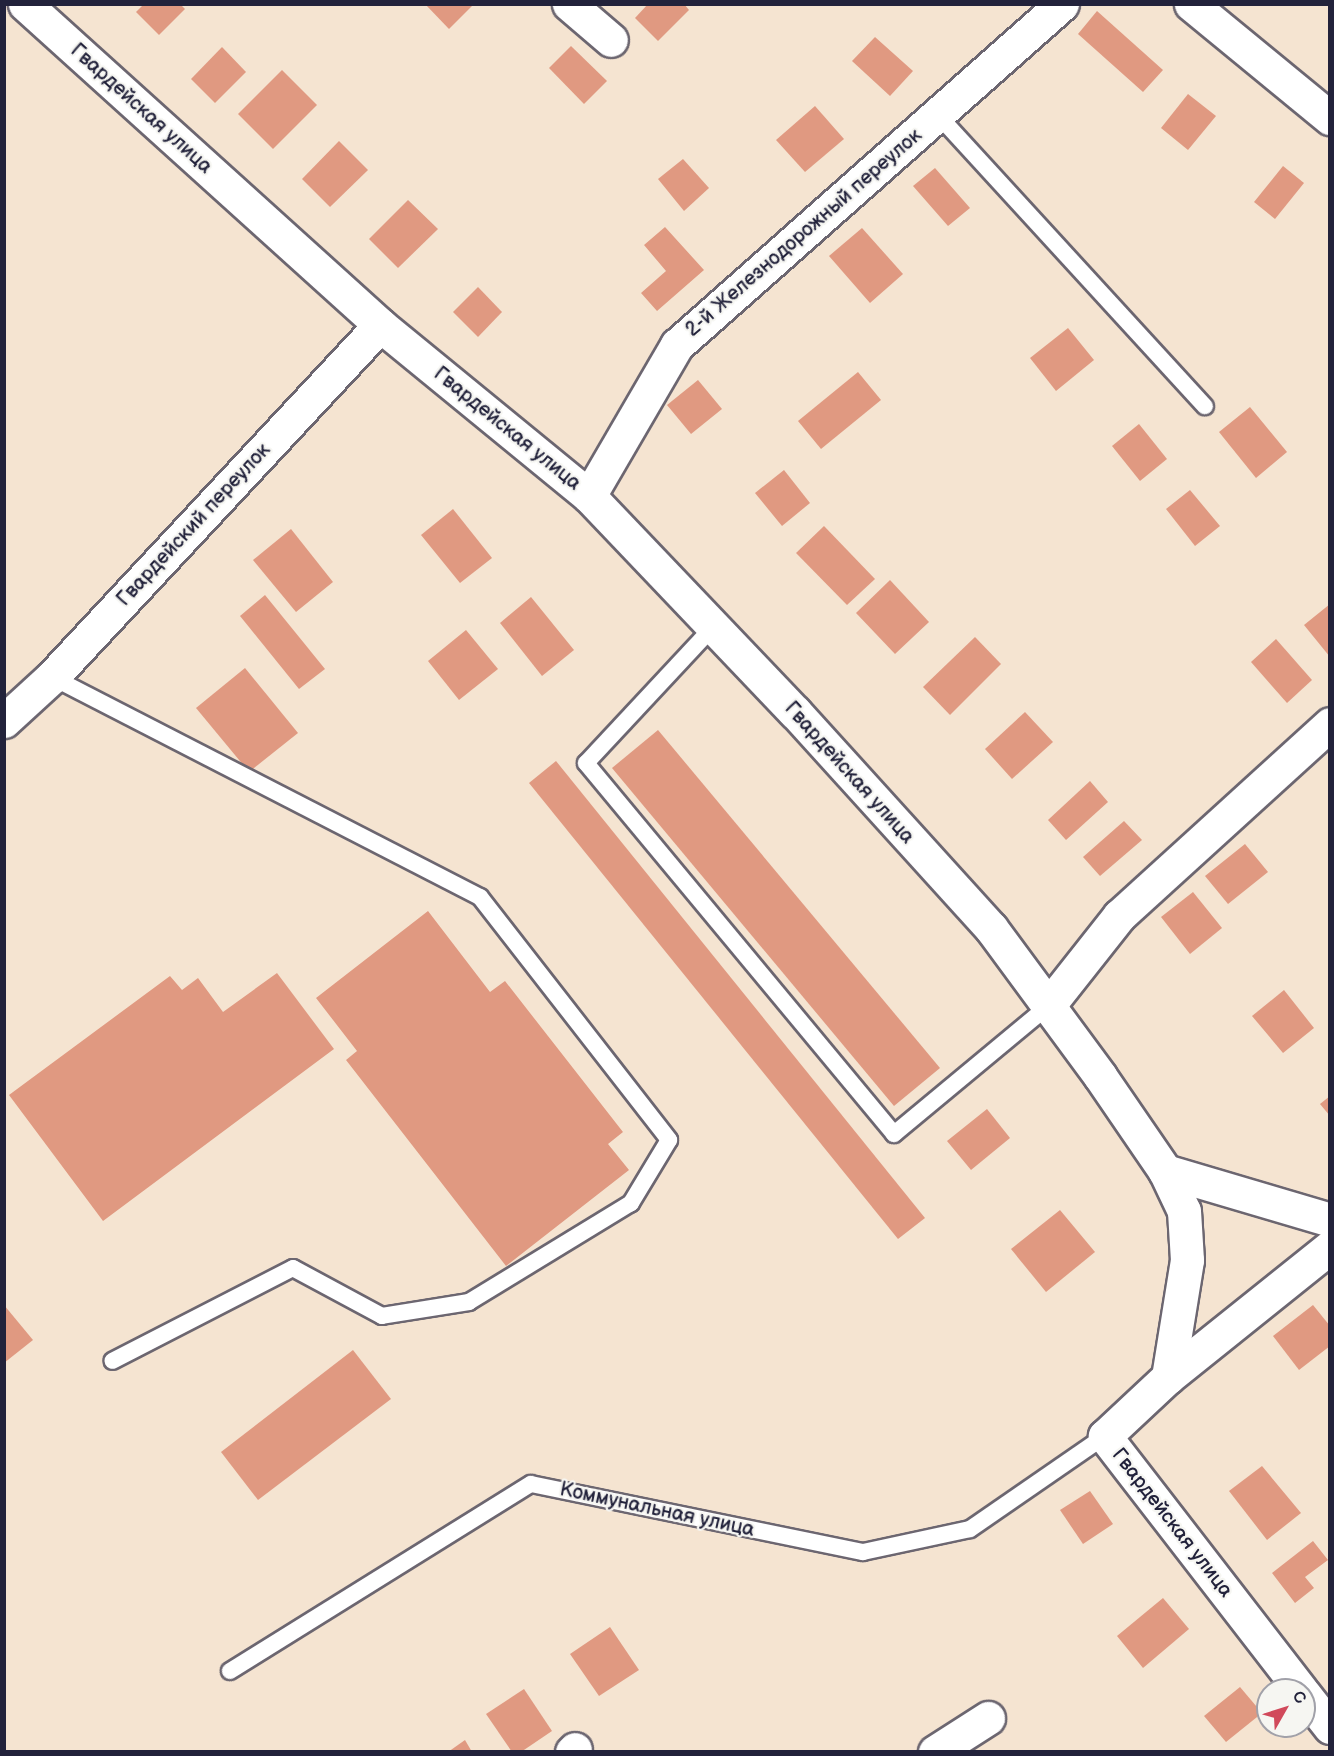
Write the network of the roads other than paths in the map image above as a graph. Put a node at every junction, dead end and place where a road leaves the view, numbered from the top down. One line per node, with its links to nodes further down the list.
1 (25, 4): 8 (street, Гвардейская улица)
2 (569, 4): 5 (street)
3 (1062, 4): 6 (street, 2-й Железнодорожный переулок)
4 (1191, 4): 7 (street)
5 (611, 40)
6 (938, 115): 9 (lane); 10 (street, 2-й Железнодорожный переулок)
7 (1329, 118)
8 (381, 325): 10 (street, Гвардейская улица); 12 (street, Гвардейский переулок)
9 (1205, 406)
10 (589, 496): 11 (street, Гвардейская улица)
11 (713, 627): 15 (street, Гвардейская улица); 15 (lane)
12 (52, 677): 13 (street, Гвардейский переулок); 19 (lane)
13 (4, 722)
14 (1329, 724): 15 (street)
15 (1048, 1006): 16 (street, Гвардейская улица)
16 (1165, 1171): 17 (street); 20 (street, Гвардейская улица)
17 (1329, 1220)
18 (1329, 1247): 20 (street)
19 (112, 1361)
20 (1168, 1377): 21 (street, Гвардейская улица)
21 (1105, 1436): 22 (lane, Коммунальная улица); 23 (street, Гвардейская улица)
22 (230, 1671)
23 (1292, 1678)
24 (1316, 1710): 26 (street)
25 (988, 1718): 27 (street)
26 (1329, 1727)
27 (935, 1752)

